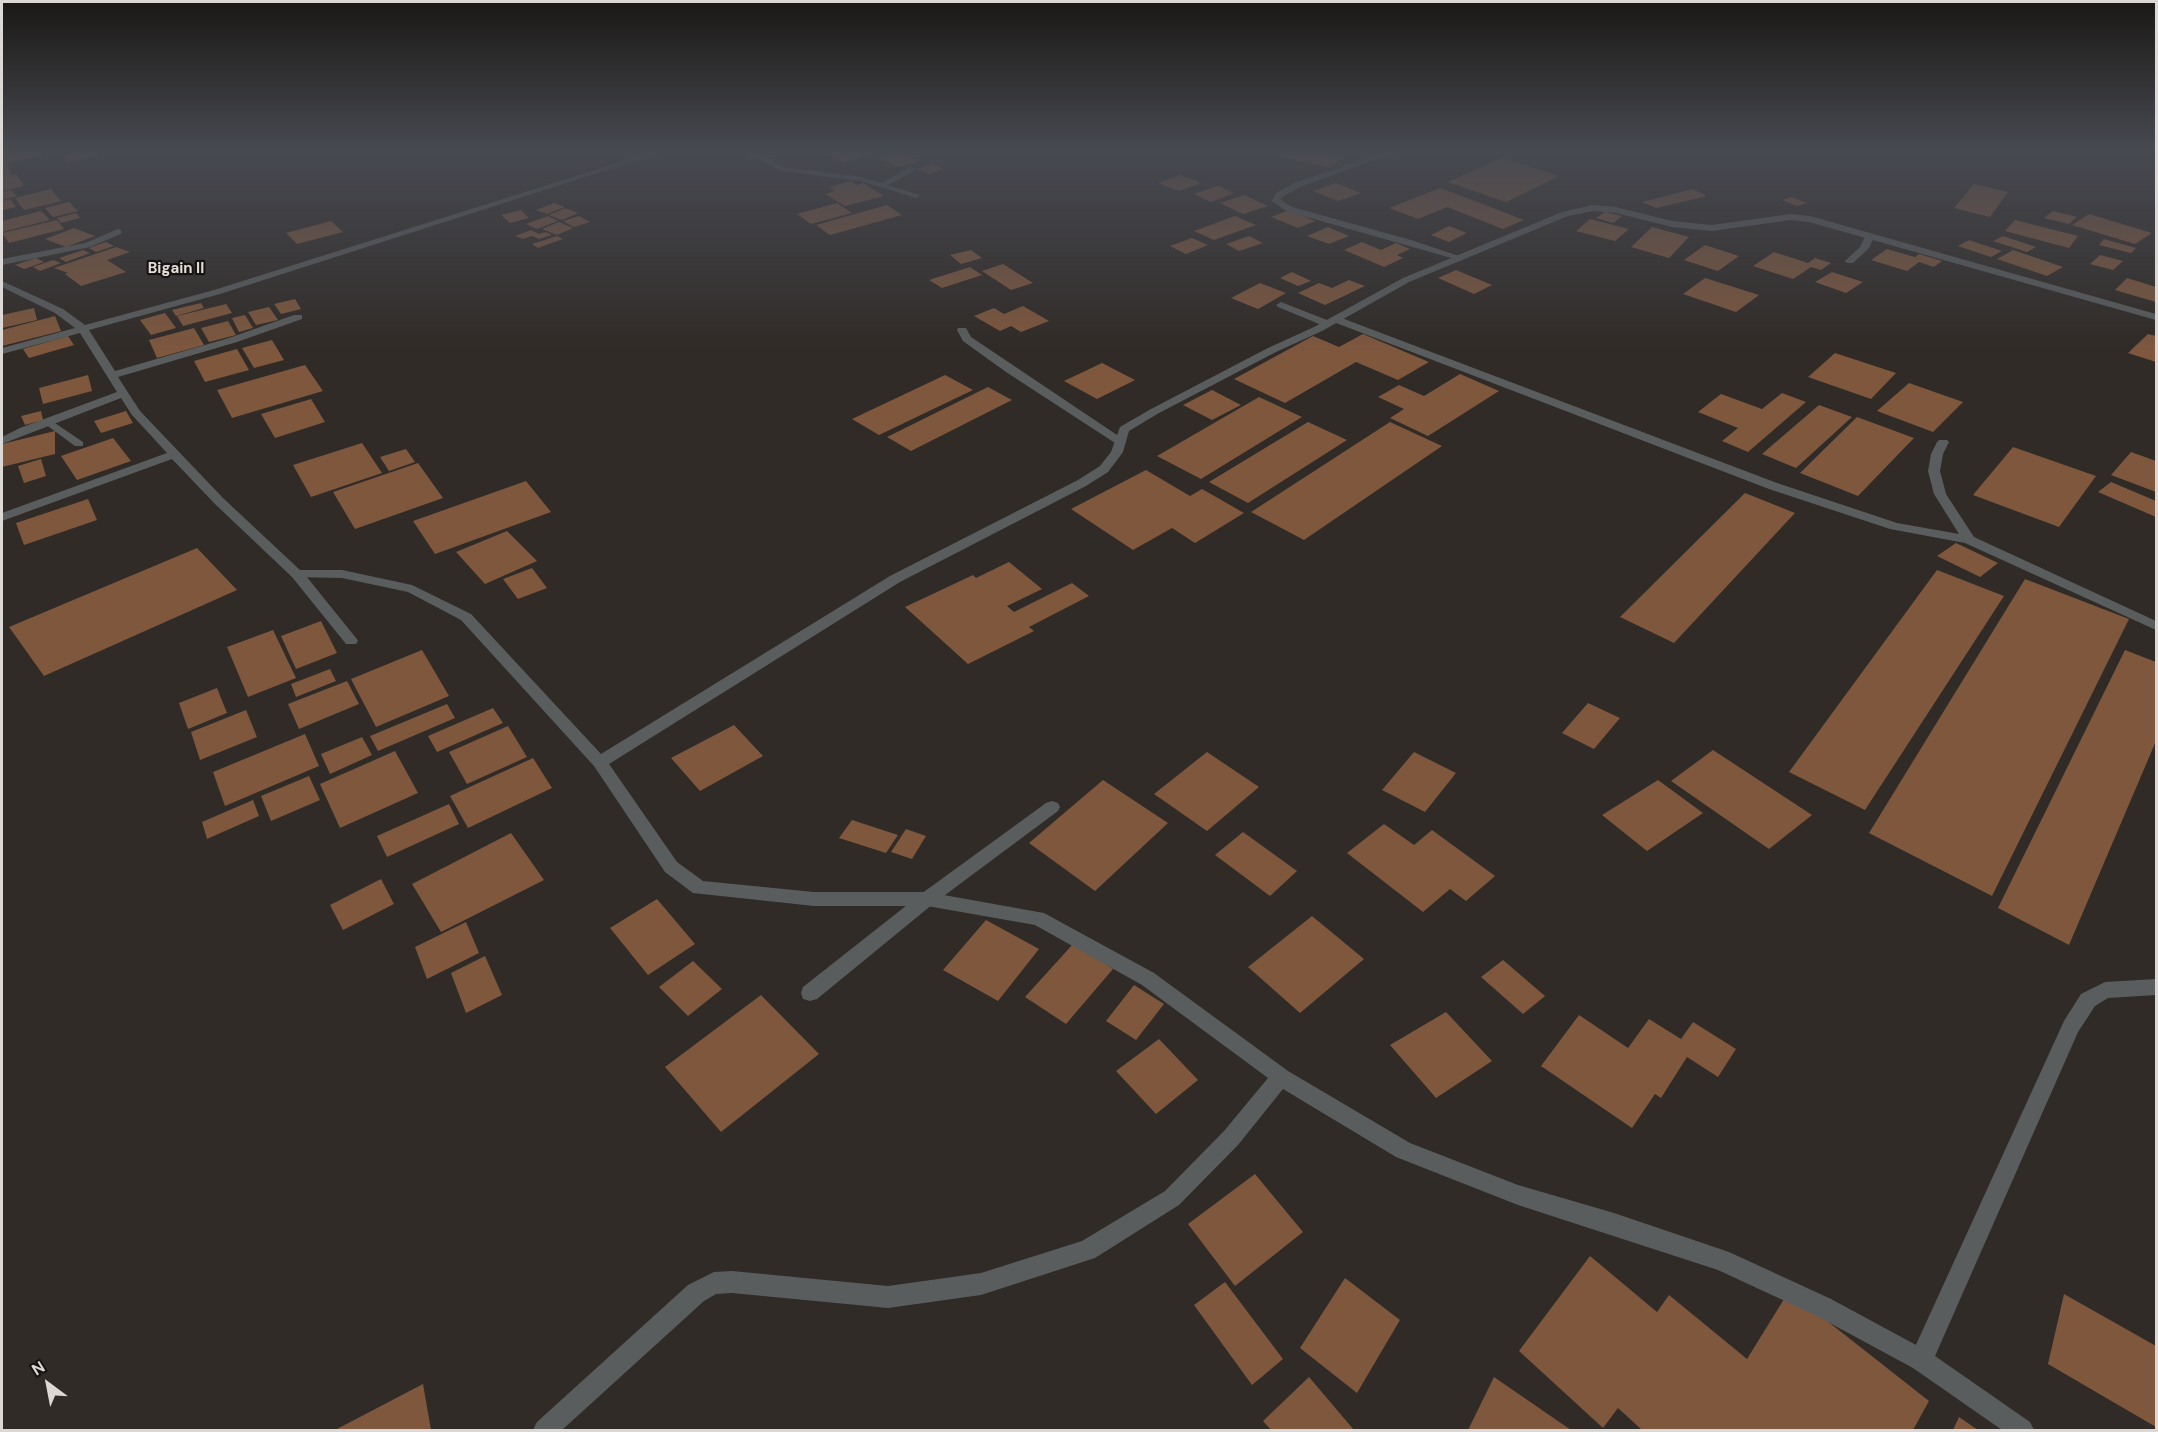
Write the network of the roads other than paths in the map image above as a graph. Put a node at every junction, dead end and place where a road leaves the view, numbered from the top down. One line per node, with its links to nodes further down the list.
1 (448, 219): 17 (street)
2 (1324, 219): 9 (street)
3 (1553, 219): 9 (street)
4 (1653, 219): 5 (street)
5 (1778, 219)
6 (1808, 219): 8 (street)
7 (118, 232): 11 (street)
8 (1869, 237): 10 (street); 15 (street)
9 (1460, 258): 16 (street)
10 (1850, 261)
11 (2, 262)
12 (2, 284): 17 (street)
13 (1281, 305): 16 (street)
14 (298, 317): 20 (street)
15 (2157, 317)
16 (1331, 321): 24 (street); 29 (street)
17 (82, 328): 19 (street); 20 (street)
18 (962, 330): 24 (street)
19 (2, 351)
20 (112, 375): 21 (street)
21 (124, 393): 22 (street); 27 (street)
22 (49, 422): 23 (street); 26 (street)
23 (2, 441)
24 (1119, 441): 33 (street)
25 (1943, 442): 29 (street)
26 (79, 444)
27 (174, 453): 28 (street); 30 (street)
28 (2, 518)
29 (1969, 540): 31 (street)
30 (297, 574): 32 (street); 33 (street)
31 (2157, 626)
32 (351, 641)
33 (600, 762): 35 (street)
34 (1052, 807): 35 (street)
35 (927, 899): 37 (street); 38 (street)
36 (2157, 987): 39 (street)
37 (810, 993)
38 (1281, 1077): 39 (street); 40 (street)
39 (1920, 1360): 41 (street)
40 (544, 1431)
41 (2022, 1431)

